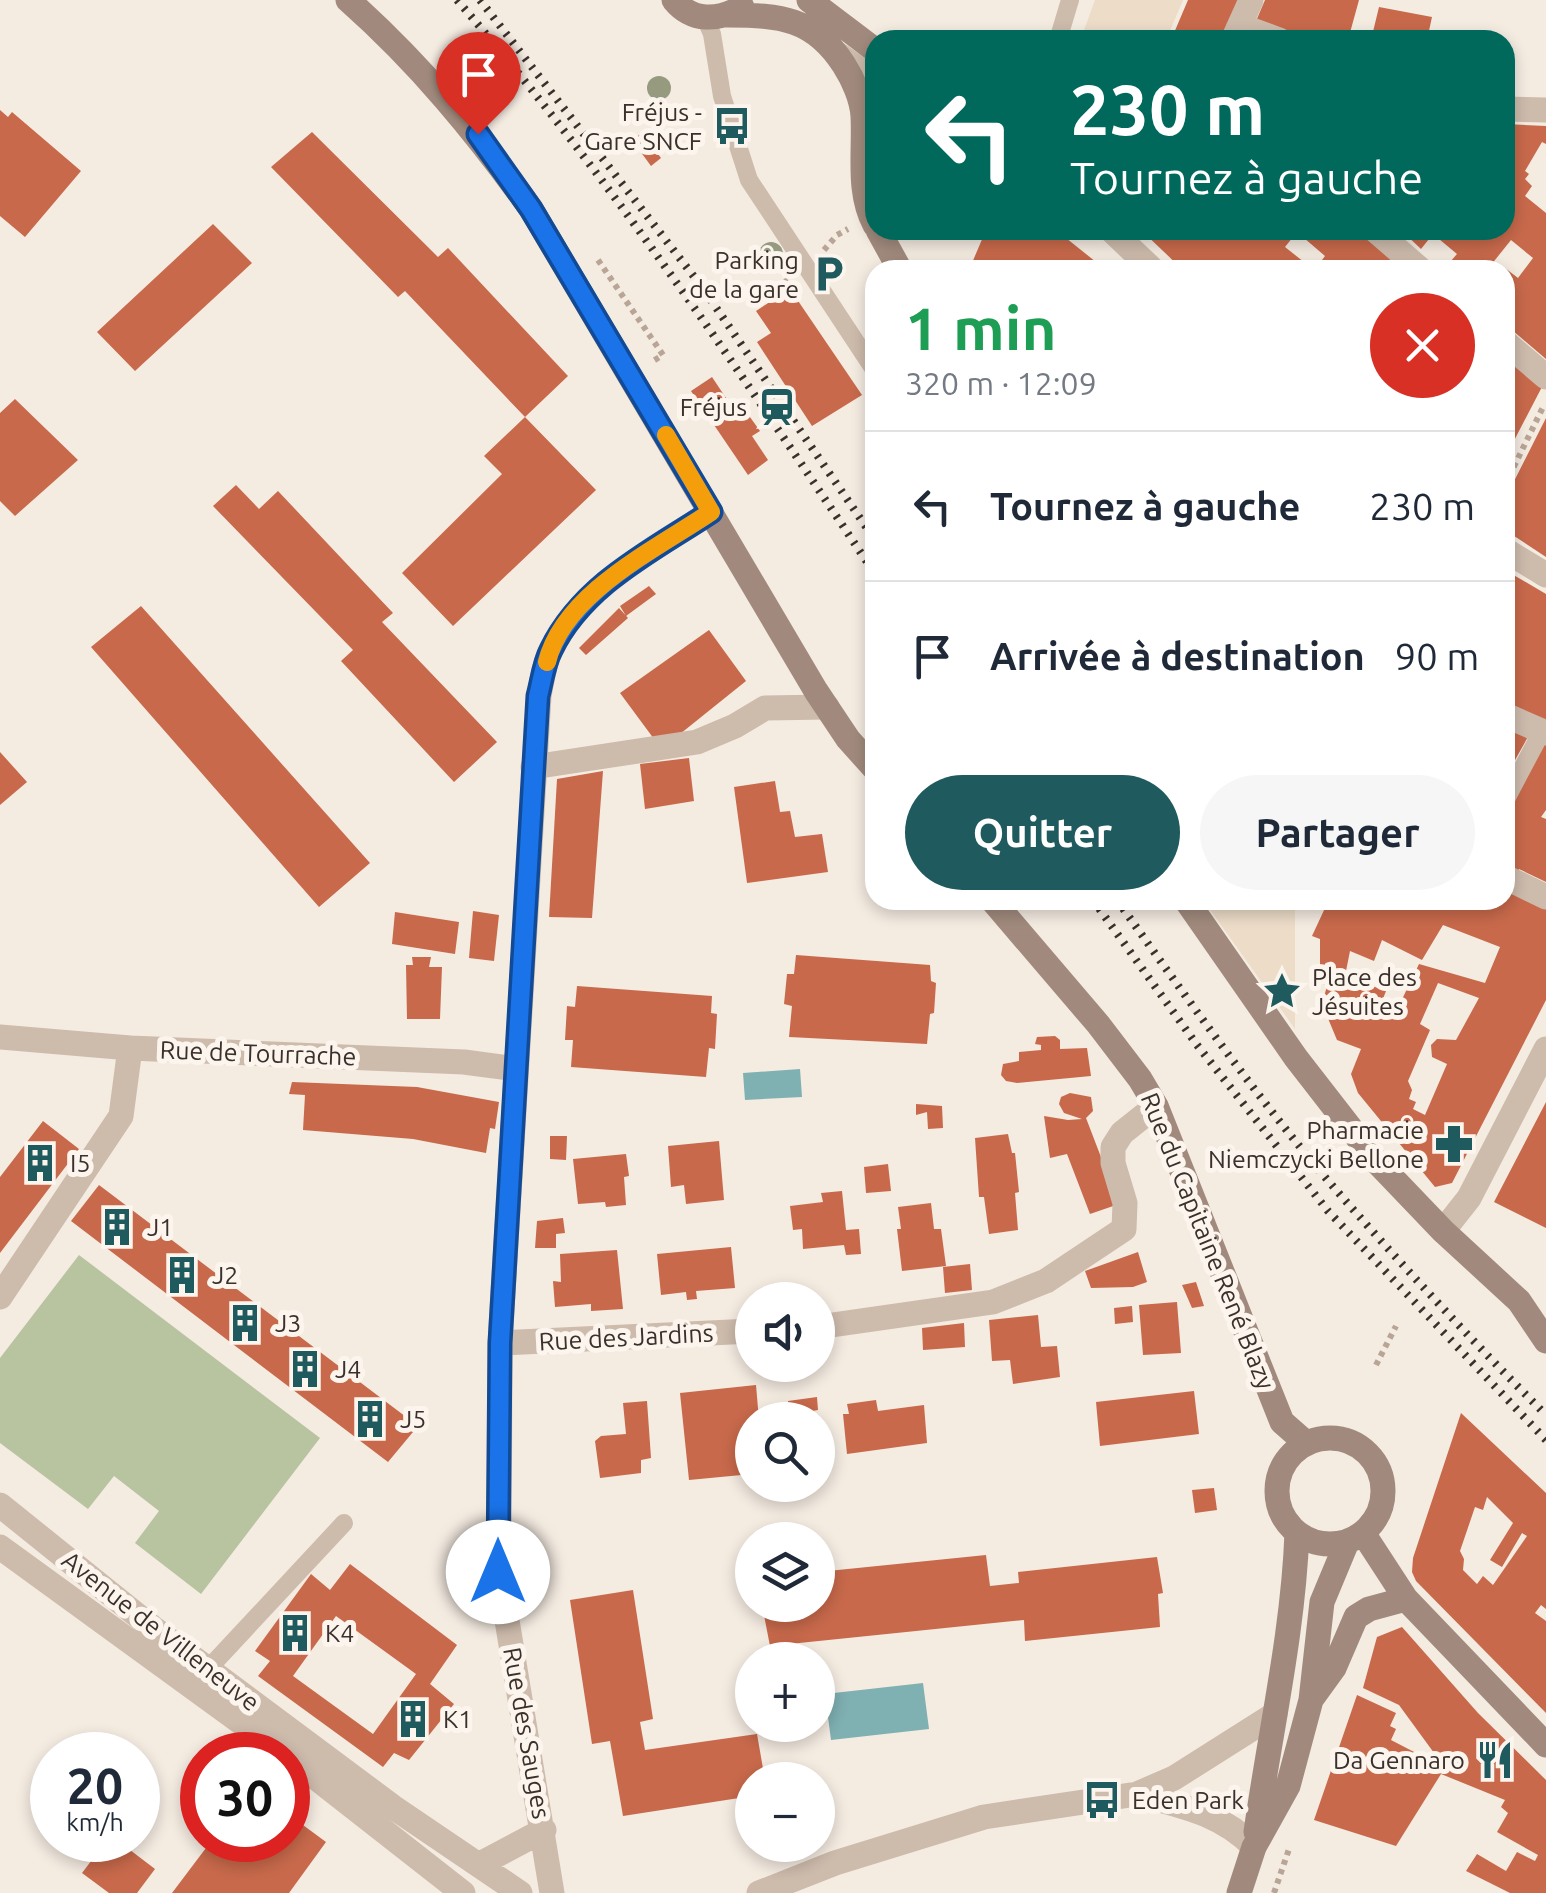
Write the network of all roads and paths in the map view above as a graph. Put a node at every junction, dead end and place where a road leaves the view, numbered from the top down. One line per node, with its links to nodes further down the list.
1 (348, 0): 26 (street)
2 (674, 0): 6 (street)
3 (809, 0): 9 (street)
4 (1070, 0): 7 (lane)
5 (1251, 0): 8 (street)
6 (727, 11): 10 (street); 19 (lane)
7 (1061, 30)
8 (1238, 30)
9 (865, 42)
10 (832, 46): 11 (lane); 14 (street)
11 (865, 69)
12 (1515, 109): 13 (street)
13 (1546, 110)
14 (865, 189)
15 (1122, 240): 17 (street)
16 (1387, 240): 18 (street)
17 (1142, 260)
18 (1410, 260)
19 (809, 267): 20 (path); 22 (lane)
20 (751, 304)
21 (1515, 351): 23 (street)
22 (865, 356)
23 (1546, 377)
24 (1546, 401): 25 (path)
25 (1515, 465)
26 (711, 512): 29 (street); 33 (street, Rue des Sauges)
27 (1515, 556): 28 (street)
28 (1546, 575)
29 (826, 708): 32 (street); 33 (street)
30 (1515, 719): 31 (street)
31 (1544, 732): 34 (lane)
32 (865, 758)
33 (533, 768): 42 (street, Rue des Sauges)
34 (1515, 783)
35 (1515, 882): 36 (street)
36 (1546, 897)
37 (1001, 910): 43 (street, Rue du Capitaine René Blazy)
38 (1193, 910): 44 (street)
39 (0, 1037): 40 (street, Rue de Tourrache)
40 (130, 1048): 42 (street, Rue de Tourrache); 45 (street)
41 (1546, 1049): 44 (street)
42 (516, 1069): 52 (street, Rue des Sauges)
43 (1156, 1106): 48 (street); 54 (street, Rue du Capitaine René Blazy)
44 (1444, 1231): 46 (street)
45 (0, 1297)
46 (1520, 1302): 47 (street); 51 (street)
47 (1546, 1315)
48 (835, 1325)
49 (1396, 1326): 53 (path)
50 (735, 1332): 52 (street, Rue des Jardins)
51 (1546, 1342)
52 (500, 1343): 68 (street, Rue des Sauges)
53 (1376, 1365)
54 (1306, 1443): 57 (street); 58 (street)
55 (0, 1506): 61 (street, Avenue de Villeneuve)
56 (344, 1524): 61 (lane)
57 (1297, 1533): 58 (street); 63 (street)
58 (1355, 1538): 60 (street); 62 (street)
59 (2, 1553): 64 (street, Avenue de Villeneuve)
60 (1406, 1599): 62 (street); 65 (street)
61 (208, 1669): 70 (street, Avenue de Villeneuve)
62 (1311, 1700): 69 (street)
63 (1275, 1714): 67 (street); 69 (street)
64 (253, 1732)
65 (1546, 1745)
66 (310, 1774): 71 (street, Avenue de Villeneuve)
67 (1137, 1794): 69 (street); 74 (street)
68 (544, 1830): 70 (street); 73 (street, Rue des Sauges)
69 (1254, 1847): 75 (street)
70 (480, 1864): 72 (street, Avenue de Villeneuve)
71 (463, 1893)
72 (520, 1893)
73 (552, 1893)
74 (758, 1893)
75 (1238, 1893)

